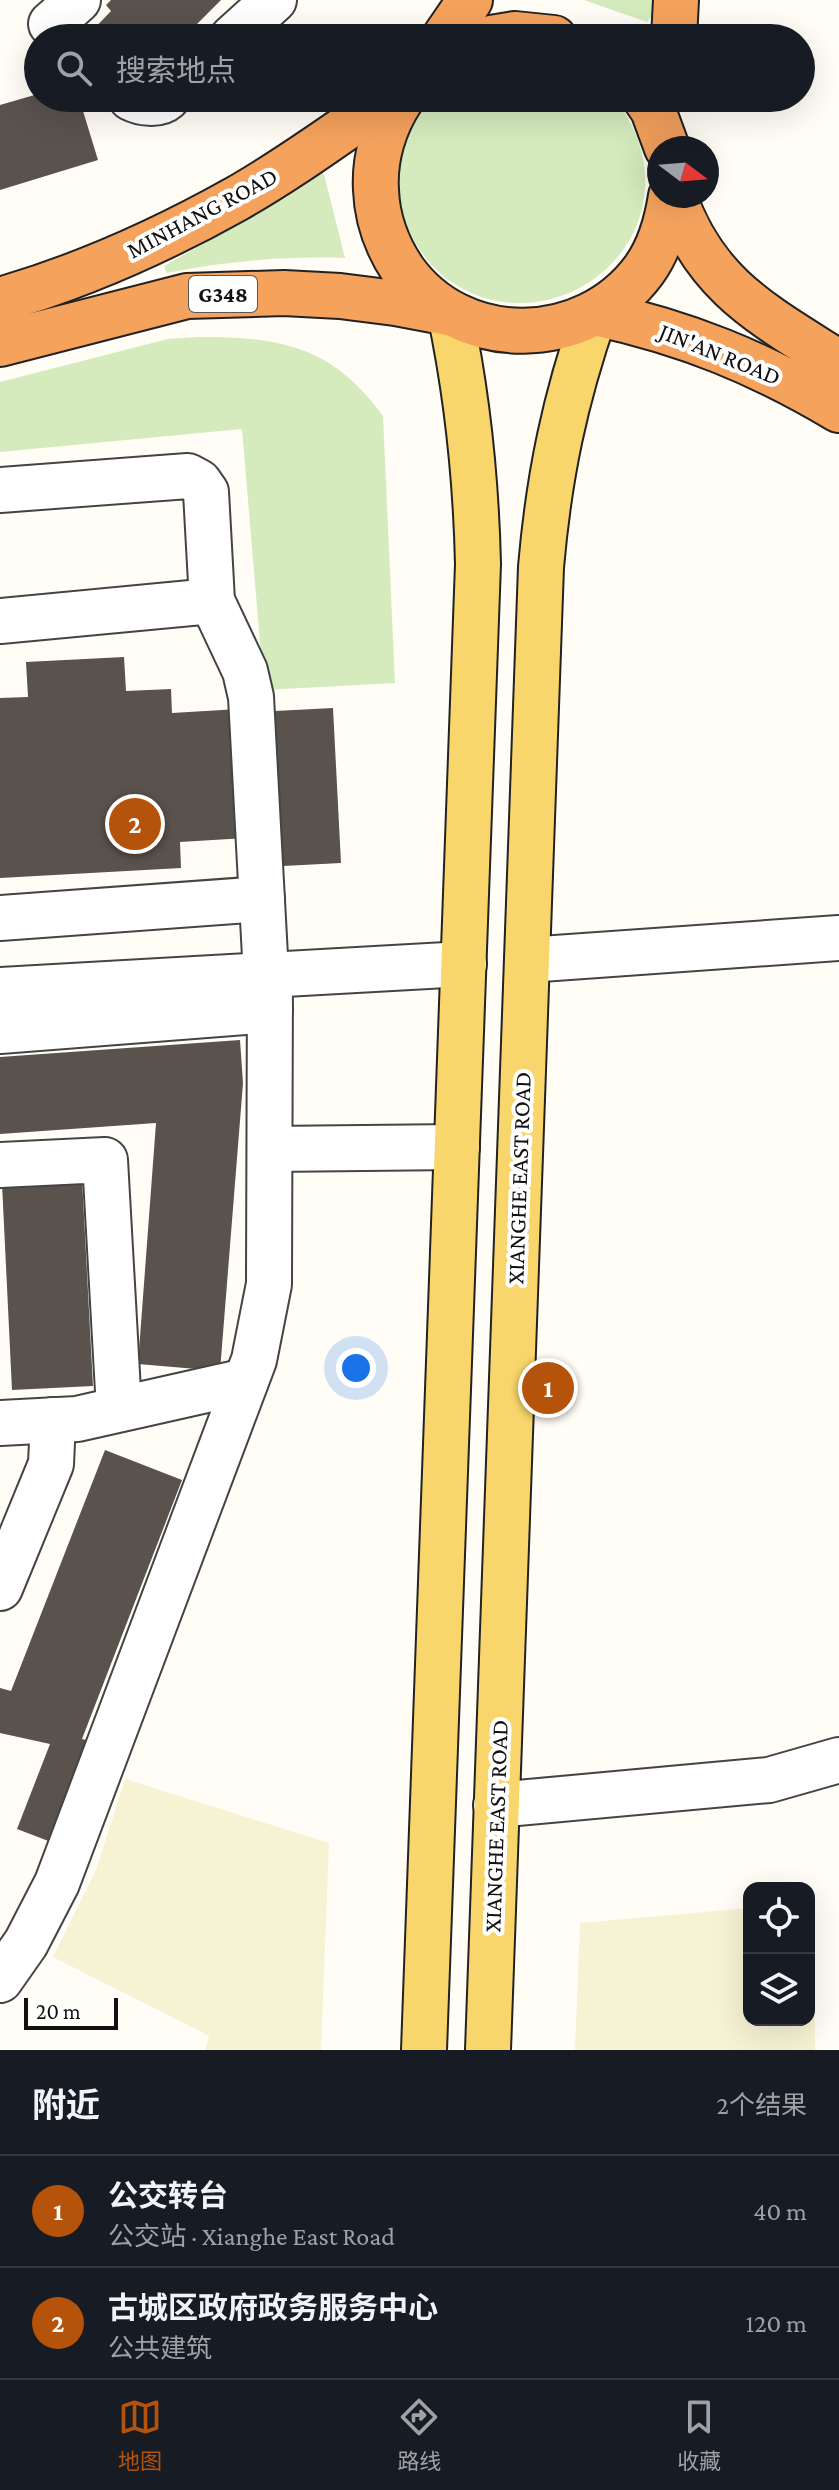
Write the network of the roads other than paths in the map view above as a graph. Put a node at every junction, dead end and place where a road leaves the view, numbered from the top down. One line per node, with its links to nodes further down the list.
1 (78, 0): 5 (street)
2 (274, 0): 6 (street)
3 (470, 0): 7 (highway)
4 (676, 0): 8 (highway)
5 (51, 24)
6 (247, 24)
7 (454, 24)
8 (675, 24)
9 (368, 112): 17 (highway, MINHANG ROAD)
10 (394, 112): 18 (highway, G348)
11 (654, 112): 13 (highway)
12 (670, 112): 14 (highway)
13 (664, 136)
14 (669, 136)
15 (670, 208): 19 (highway, G348)
16 (678, 208): 21 (highway, JIN'AN ROAD / G348)
17 (0, 300)
18 (450, 313): 19 (highway, G348); 20 (highway, G348); 30 (main road)
19 (595, 313): 22 (highway, JIN'AN ROAD); 29 (main road, XIANGHE EAST ROAD)
20 (0, 344)
21 (839, 363)
22 (839, 410)
23 (0, 490): 24 (street)
24 (212, 601): 25 (street); 26 (street)
25 (0, 621)
26 (262, 899): 27 (street); 31 (street)
27 (0, 918)
28 (839, 938): 29 (street)
29 (527, 960): 43 (main road, XIANGHE EAST ROAD)
30 (464, 964): 31 (street); 34 (main road)
31 (269, 987): 32 (street); 33 (street); 35 (street)
32 (0, 990)
33 (0, 1031)
34 (457, 1147): 35 (street); 45 (main road)
35 (270, 1149): 37 (street)
36 (0, 1165): 38 (street)
37 (246, 1381): 38 (street); 44 (street)
38 (119, 1409): 39 (street)
39 (53, 1420): 40 (street); 41 (street)
40 (0, 1423)
41 (0, 1588)
42 (839, 1760): 43 (street)
43 (496, 1805): 46 (main road, XIANGHE EAST ROAD)
44 (0, 1980)
45 (424, 2050)
46 (488, 2050)

